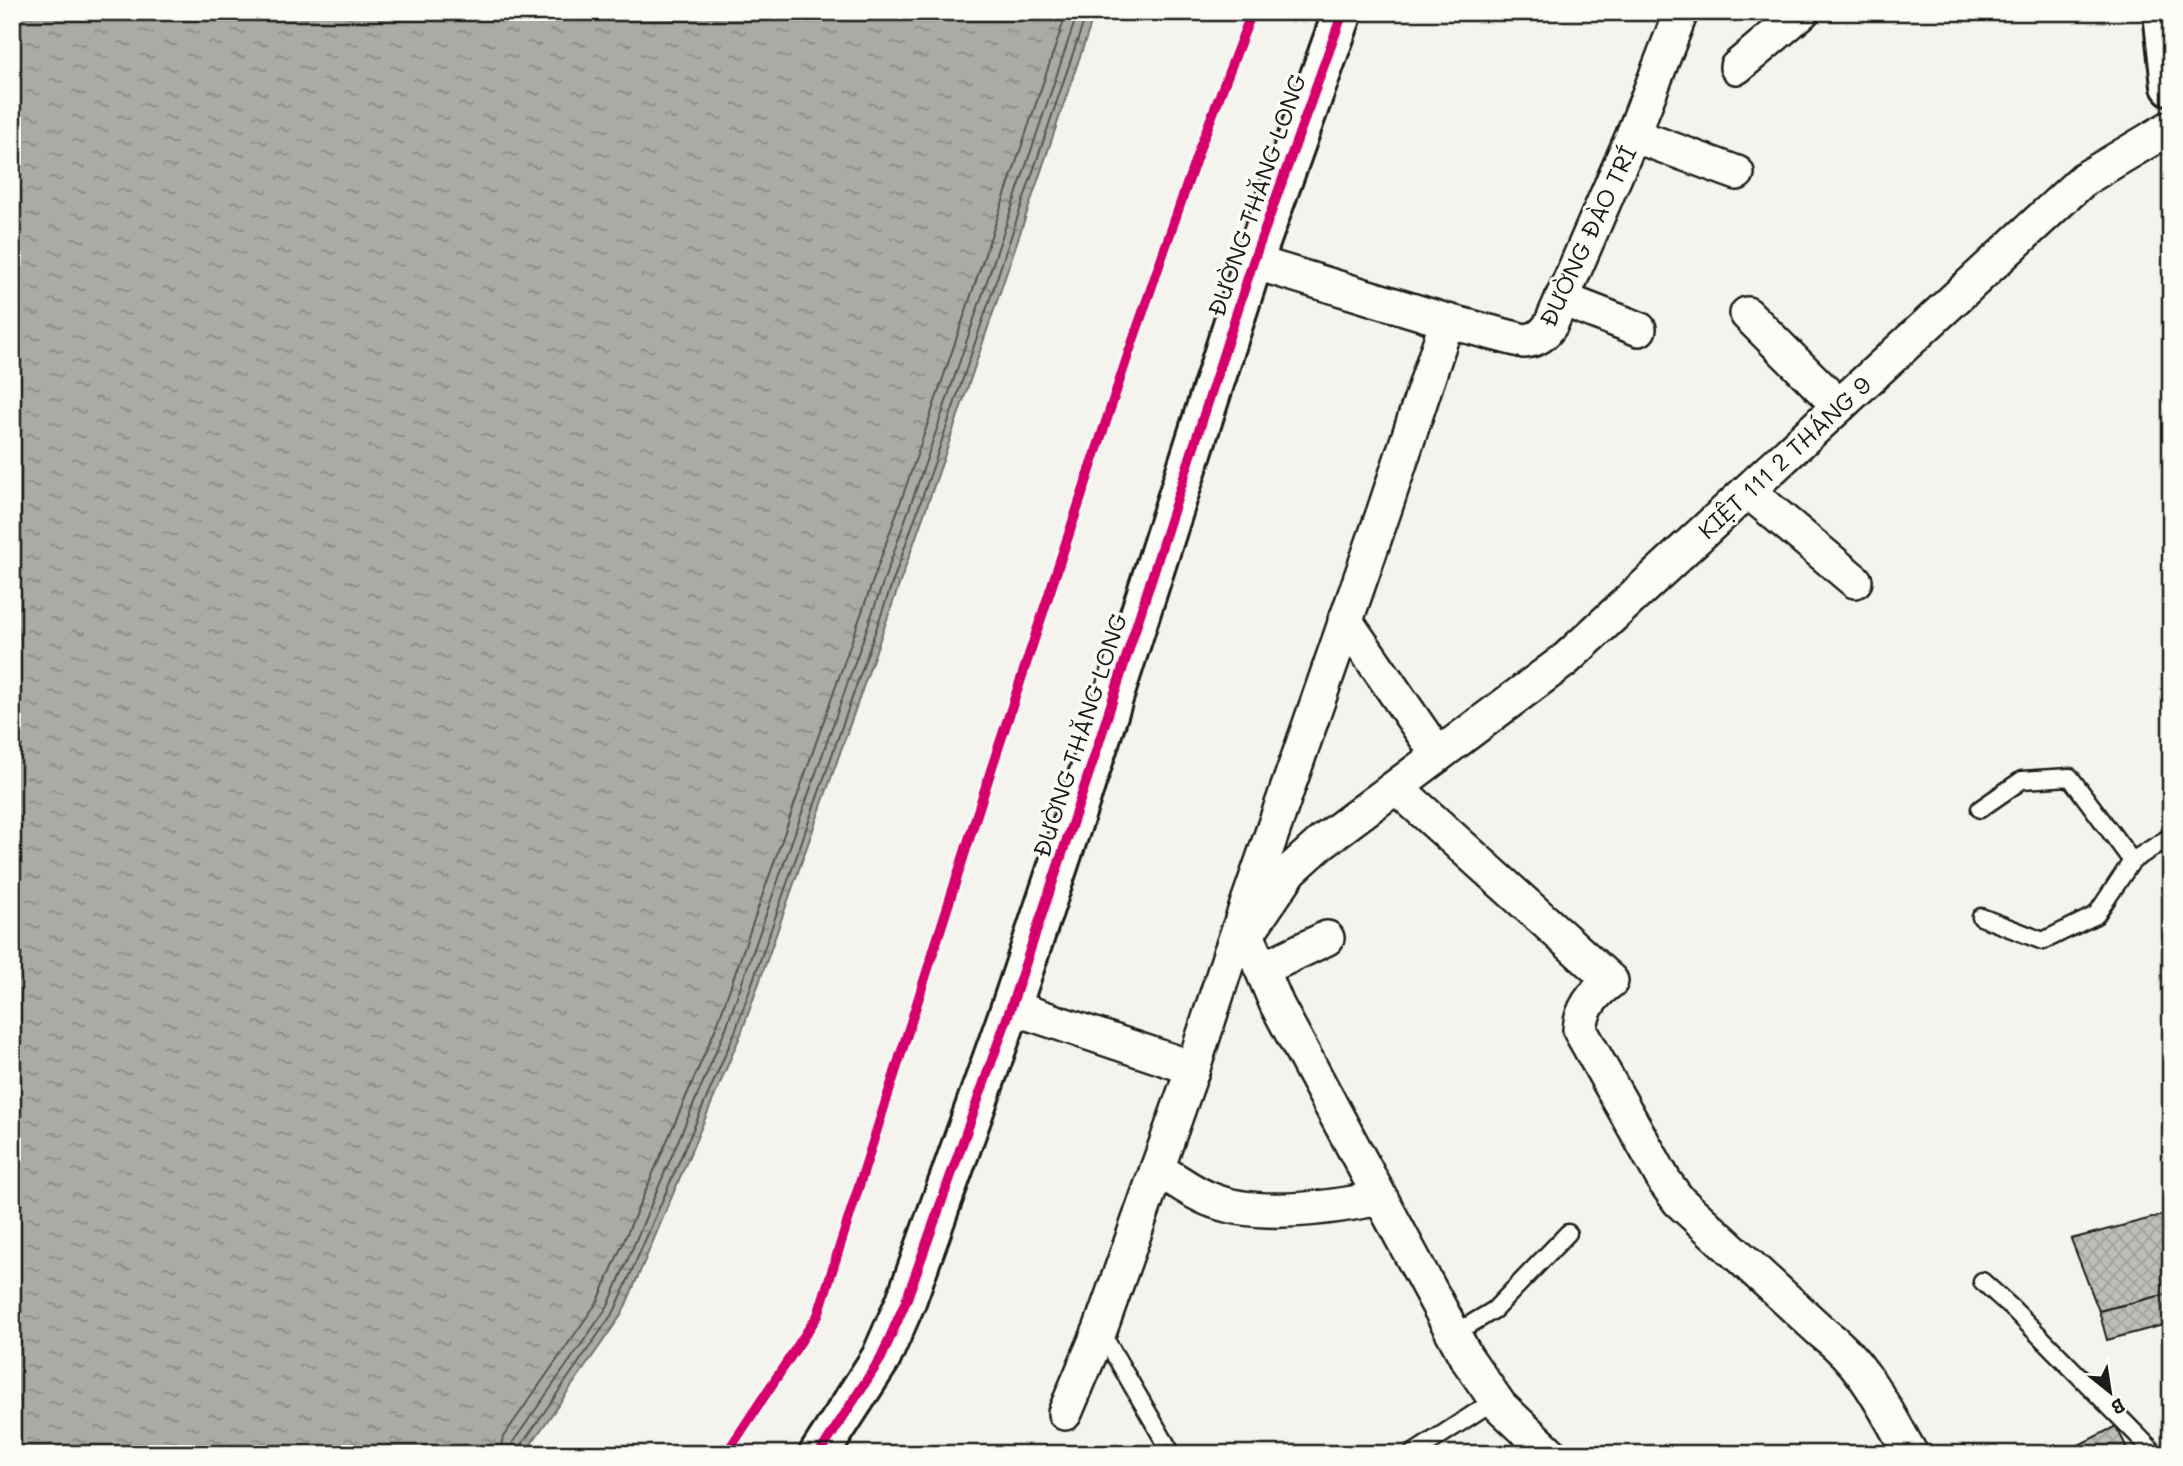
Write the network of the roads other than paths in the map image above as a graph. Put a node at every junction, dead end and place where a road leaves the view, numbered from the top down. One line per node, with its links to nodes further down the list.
1 (1343, 12): 10 (main road, ĐƯỜNG THĂNG LONG)
2 (1681, 12): 8 (street, ĐƯỜNG ĐÀO TRÍ)
3 (1802, 12): 5 (street)
4 (2163, 12): 6 (main road)
5 (1737, 67)
6 (2171, 86)
7 (2171, 127): 15 (street, KIỆT 111 2 THÁNG 9)
8 (1633, 135): 9 (street); 11 (street, ĐƯỜNG ĐÀO TRÍ)
9 (1737, 173)
10 (1252, 262): 13 (street, ĐƯỜNG ĐÀO TRÍ); 28 (main road, ĐƯỜNG THĂNG LONG)
11 (1562, 299): 13 (street, ĐƯỜNG ĐÀO TRÍ); 14 (street)
12 (1747, 314): 15 (street)
13 (1447, 321): 18 (street)
14 (1639, 329)
15 (1839, 406): 16 (street, KIỆT 111 2 THÁNG 9)
16 (1748, 491): 17 (street); 19 (street, KIỆT 111 2 THÁNG 9)
17 (1855, 581)
18 (1345, 620): 19 (street); 26 (street)
19 (1438, 755): 20 (street, KIỆT 111 2 THÁNG 9)
20 (1396, 787): 26 (street, KIỆT 111 2 THÁNG 9); 42 (street)
21 (1980, 809): 23 (lane)
22 (2171, 836): 23 (lane)
23 (2132, 861): 24 (lane)
24 (1981, 917)
25 (1327, 938): 27 (street)
26 (1238, 944): 27 (street); 29 (street)
27 (1262, 969): 31 (street)
28 (1011, 1007): 29 (street); 39 (main road, ĐƯỜNG THĂNG LONG)
29 (1194, 1068): 30 (street)
30 (1157, 1169): 31 (street); 34 (street)
31 (1380, 1198): 35 (street)
32 (1568, 1233): 35 (lane)
33 (1982, 1281): 43 (lane)
34 (1100, 1330): 37 (street); 40 (lane)
35 (1454, 1334): 36 (street)
36 (1495, 1400): 38 (lane); 41 (street)
37 (1065, 1413)
38 (1416, 1453)
39 (819, 1454)
40 (1172, 1454)
41 (1551, 1454)
42 (1911, 1454)
43 (2156, 1454)

